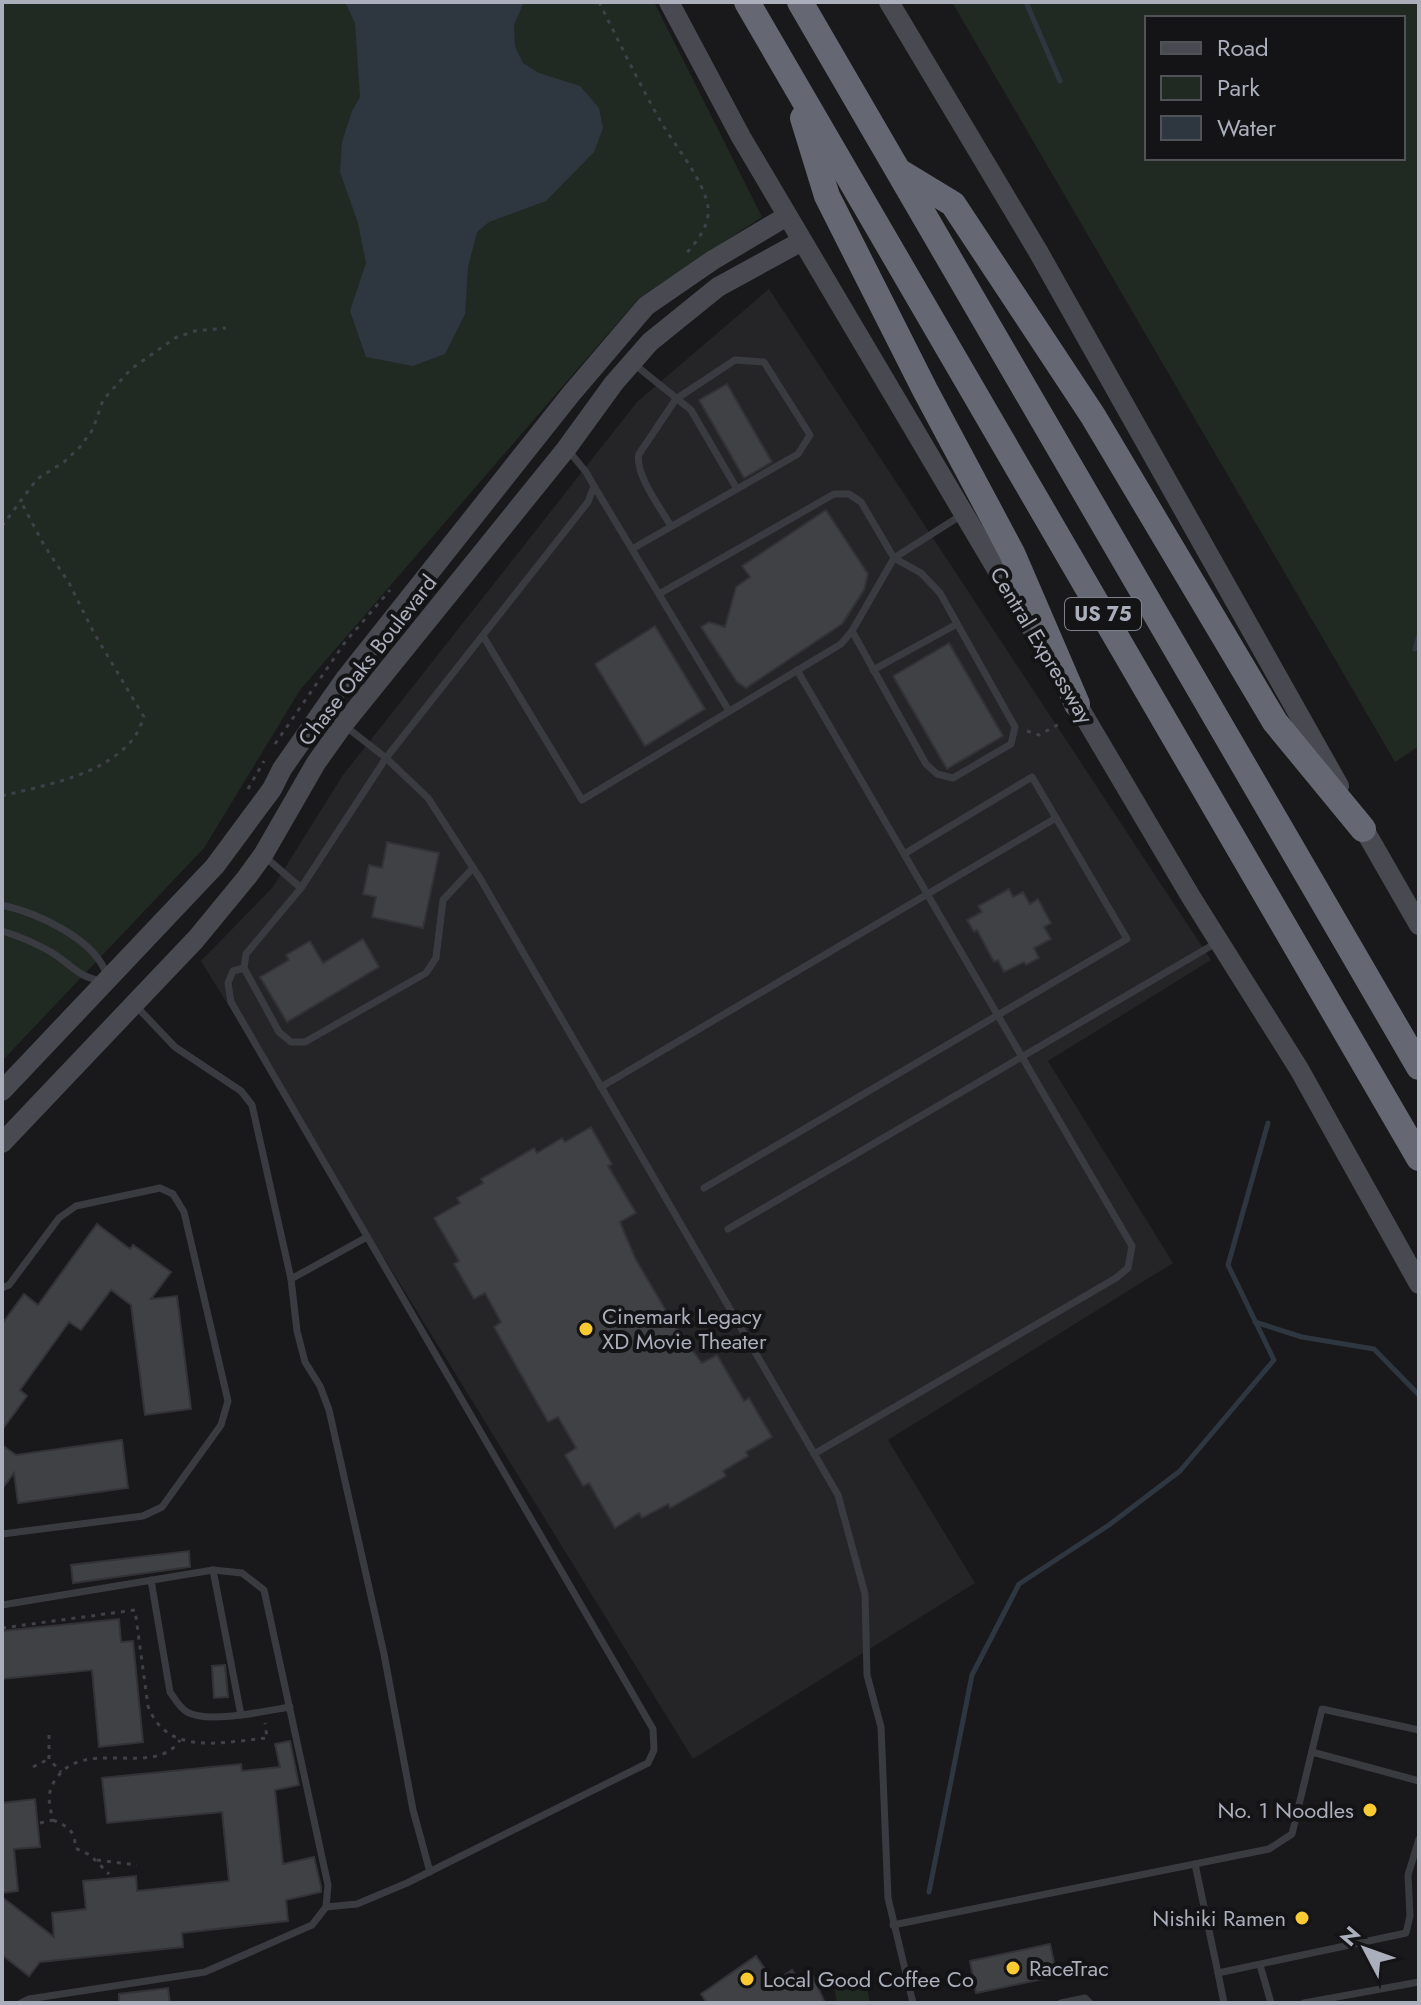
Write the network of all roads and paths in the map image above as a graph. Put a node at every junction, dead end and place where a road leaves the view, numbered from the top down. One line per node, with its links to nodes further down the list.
1 (599, 2): 8 (path)
2 (669, 2): 9 (main road, Central Expressway)
3 (747, 2): 6 (highway, US 75)
4 (800, 2): 7 (highway, US 75)
5 (889, 2): 38 (main road)
6 (787, 69): 32 (highway); 57 (highway, US 75)
7 (897, 169): 38 (highway); 53 (highway, US 75)
8 (702, 190)
9 (787, 216): 10 (main road, Central Expressway); 14 (main road, Chase Oaks Boulevard)
10 (802, 241): 12 (main road, Chase Oaks Boulevard); 19 (main road, Central Expressway)
11 (226, 328): 18 (path)
12 (632, 363): 13 (lane); 15 (main road, Chase Oaks Boulevard)
13 (676, 399): 17 (lane); 17 (lane); 21 (lane)
14 (544, 429): 15 (main road); 30 (main road, Chase Oaks Boulevard)
15 (566, 449): 16 (lane); 33 (main road, Chase Oaks Boulevard)
16 (594, 486): 22 (lane); 27 (lane)
17 (737, 489): 21 (lane)
18 (20, 500): 20 (path); 36 (path)
19 (964, 514): 23 (lane); 32 (main road, Central Expressway)
20 (2, 526)
21 (671, 526): 22 (lane)
22 (632, 549): 24 (lane)
23 (894, 558): 24 (lane); 25 (lane); 26 (lane)
24 (659, 594): 31 (lane)
25 (957, 624): 29 (lane); 34 (lane)
26 (852, 631): 28 (lane); 29 (lane)
27 (483, 636): 31 (lane); 35 (lane)
28 (797, 670): 31 (lane); 39 (lane)
29 (873, 670): 34 (lane)
30 (323, 710): 33 (main road); 49 (main road, Chase Oaks Boulevard)
31 (729, 711)
32 (1070, 713): 34 (path); 47 (main road, Central Expressway)
33 (343, 725): 35 (lane); 40 (main road, Chase Oaks Boulevard)
34 (1015, 727)
35 (386, 758): 41 (lane); 42 (lane)
36 (2, 796)
37 (1056, 818): 39 (lane); 43 (lane); 51 (lane)
38 (1363, 829): 45 (main road)
39 (904, 854): 43 (lane)
40 (263, 855): 42 (lane); 50 (main road, Chase Oaks Boulevard)
41 (473, 868): 48 (lane); 54 (lane)
42 (301, 888): 48 (lane)
43 (929, 895): 51 (lane); 54 (lane)
44 (2, 905): 49 (lane)
45 (1419, 925)
46 (2, 931): 49 (lane)
47 (1219, 942): 52 (lane); 62 (main road, Central Expressway)
48 (244, 968): 60 (lane)
49 (108, 981): 50 (main road); 55 (main road, Chase Oaks Boulevard)
50 (133, 1003): 56 (main road, Chase Oaks Boulevard); 61 (lane)
51 (998, 1016): 52 (lane); 58 (lane)
52 (1022, 1057): 59 (lane); 64 (lane)
53 (1419, 1067)
54 (601, 1087): 64 (lane)
55 (2, 1091)
56 (2, 1143)
57 (1419, 1158)
58 (704, 1188)
59 (728, 1229)
60 (367, 1237): 61 (lane); 87 (lane)
61 (291, 1279): 87 (lane)
62 (1419, 1284)
63 (2, 1288): 65 (lane)
64 (814, 1454): 92 (lane)
65 (2, 1534)
66 (213, 1570): 67 (lane); 70 (lane); 72 (lane)
67 (151, 1580): 68 (lane); 72 (lane)
68 (2, 1605)
69 (2, 1628): 75 (path)
70 (290, 1707): 71 (lane); 89 (lane)
71 (264, 1711): 72 (lane); 75 (path)
72 (241, 1715)
73 (1419, 1730): 76 (lane)
74 (49, 1735): 77 (path)
75 (180, 1740): 79 (path)
76 (1312, 1752): 80 (lane); 85 (lane)
77 (49, 1759): 78 (path); 79 (path)
78 (33, 1767)
79 (61, 1772): 81 (path)
80 (1419, 1781)
81 (53, 1820): 82 (path); 84 (path)
82 (40, 1823)
83 (1419, 1839): 90 (lane)
84 (97, 1860): 86 (path); 88 (path)
85 (1195, 1864): 92 (lane); 94 (lane)
86 (137, 1865)
87 (430, 1872): 89 (lane)
88 (109, 1874)
89 (326, 1907): 96 (lane)
90 (1410, 1916): 91 (lane); 93 (lane)
91 (1419, 1924)
92 (893, 1925): 97 (lane)
93 (1260, 1965): 94 (lane); 101 (lane)
94 (1218, 1973): 100 (lane)
95 (1419, 1982): 102 (lane)
96 (21, 2003)
97 (913, 2003)
98 (1061, 2003): 99 (lane)
99 (1090, 2003)
100 (1224, 2003)
101 (1271, 2003)
102 (1304, 2003)

